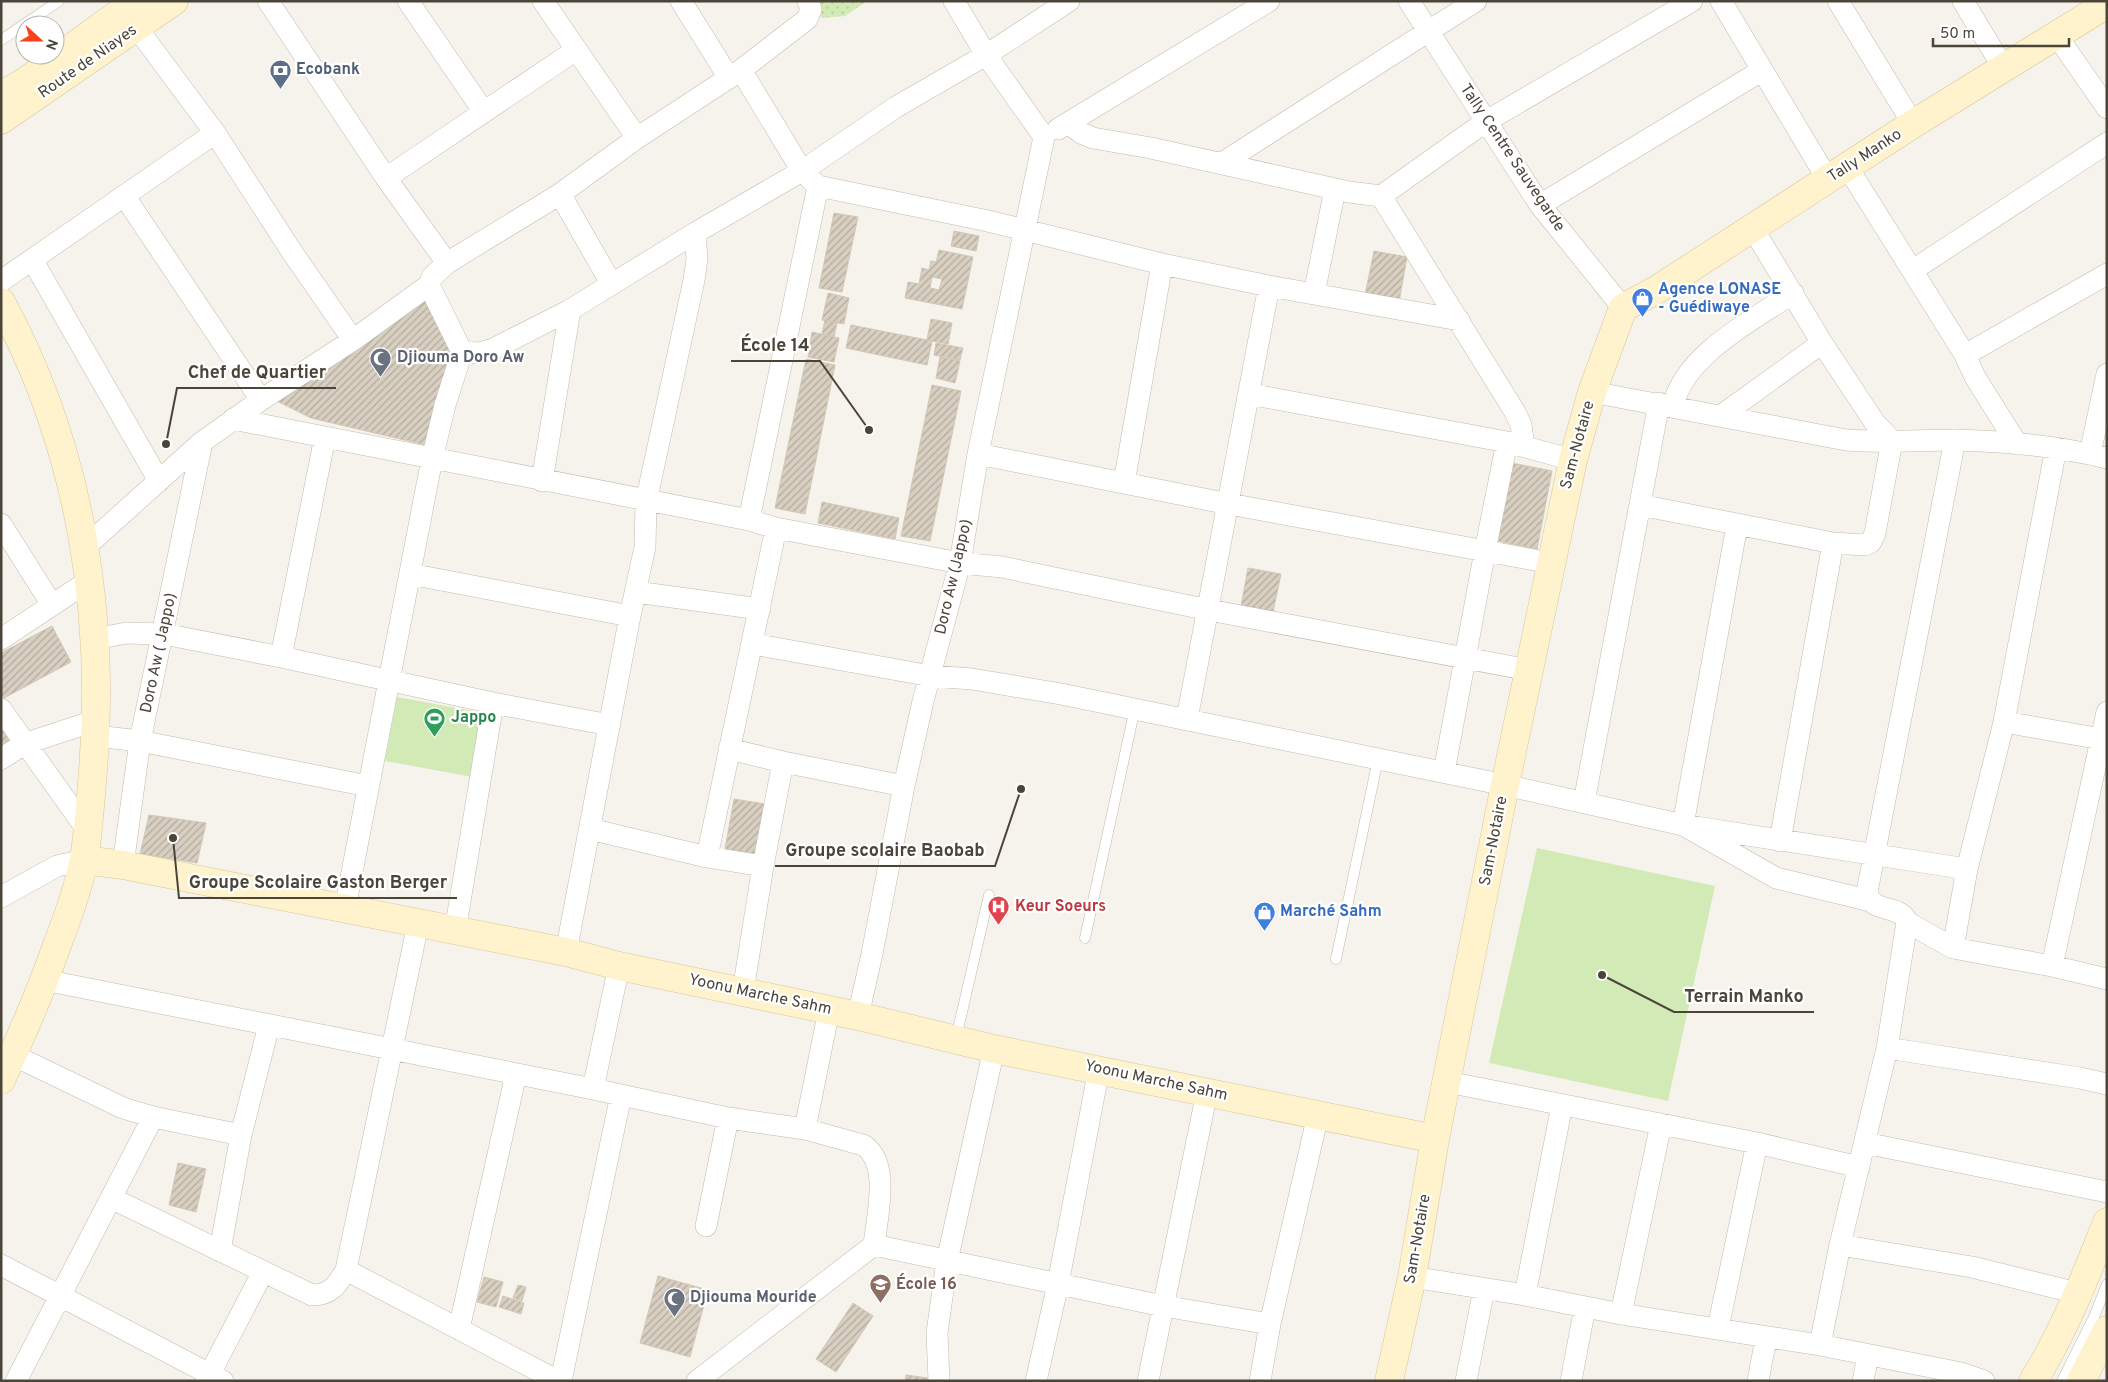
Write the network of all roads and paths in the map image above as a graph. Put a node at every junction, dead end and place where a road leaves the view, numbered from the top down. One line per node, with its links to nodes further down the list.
1 (59, 1): 22 (lane)
2 (136, 1): 28 (street, Route de Niayes)
3 (174, 1): 19 (street, Route de Niayes)
4 (268, 1): 42 (street)
5 (408, 1): 30 (street)
6 (543, 1): 23 (street)
7 (680, 1): 27 (street)
8 (808, 1): 27 (street)
9 (954, 1): 24 (street)
10 (1068, 1): 24 (street)
11 (1269, 1): 33 (street)
12 (1410, 1): 20 (street, Tally Centre Sauvegarde)
13 (1476, 1): 20 (street)
14 (1692, 1): 32 (street)
15 (1721, 1): 26 (street)
16 (1838, 1): 34 (street)
17 (1963, 1): 25 (street)
18 (2107, 4): 21 (street, Tally Manko)
19 (137, 28): 31 (street, Route de Niayes); 35 (street)
20 (1428, 31): 32 (street, Tally Centre Sauvegarde); 39 (street)
21 (2058, 36): 25 (street, Tally Manko); 29 (street)
22 (1, 40)
23 (576, 50): 30 (street); 37 (street)
24 (986, 55): 36 (street); 40 (street)
25 (2004, 69): 34 (street, Tally Manko)
26 (1762, 71): 41 (street); 48 (street)
27 (735, 74): 37 (street); 40 (street)
28 (1, 95)
29 (2107, 108)
30 (484, 112): 42 (street)
31 (1, 120)
32 (1485, 122): 46 (street); 48 (street, Tally Centre Sauvegarde)
33 (1068, 123): 36 (street); 39 (street)
34 (1913, 124): 41 (street, Tally Manko)
35 (215, 133): 47 (street); 68 (street)
36 (1044, 137): 50 (street, Doro Aw (Jappo))
37 (637, 138): 45 (street)
38 (2107, 144): 55 (street)
39 (1222, 163): 44 (street)
40 (802, 171): 43 (street); 51 (street)
41 (1838, 174): 49 (street, Tally Manko); 55 (street)
42 (386, 178): 53 (street)
43 (818, 186): 50 (street); 96 (street)
44 (1335, 189): 46 (street); 62 (street)
45 (560, 194): 53 (street); 58 (street)
46 (1381, 196): 66 (street)
47 (125, 197): 52 (street); 75 (street)
48 (1540, 205): 64 (street, Tally Centre Sauvegarde)
49 (1752, 227): 61 (street); 64 (street, Tally Manko)
50 (1024, 232): 54 (street); 86 (street, Doro Aw (Jappo))
51 (695, 233): 58 (street); 93 (street)
52 (32, 260): 57 (street); 91 (street)
53 (447, 263): 59 (street)
54 (1162, 264): 60 (street); 92 (street)
55 (1913, 270): 71 (street)
56 (2107, 274): 71 (street)
57 (1, 281)
58 (611, 283): 65 (street)
59 (429, 285): 68 (street); 70 (street)
60 (1269, 286): 62 (street); 74 (street)
61 (1793, 292): 69 (street); 76 (street)
62 (1314, 294): 66 (street)
63 (1, 302): 67 (street)
64 (1623, 308): 73 (street, Sam-Notaire)
65 (570, 310): 70 (street); 90 (street)
66 (1459, 320): 83 (street)
67 (10, 339): 101 (street)
68 (353, 340): 75 (street)
69 (1822, 342): 77 (street); 81 (street)
70 (462, 352): 88 (street)
71 (1966, 355): 84 (street)
72 (2107, 374): 87 (street)
73 (1592, 392): 76 (street); 89 (street, Sam-Notaire)
74 (1249, 394): 83 (street); 94 (street)
75 (261, 400): 78 (street)
76 (1666, 404): 77 (street); 95 (street)
77 (1722, 415): 81 (street)
78 (233, 419): 79 (street); 82 (street)
79 (325, 437): 88 (street); 116 (street)
80 (1955, 440): 81 (street); 84 (street); 145 (street)
81 (1892, 441): 100 (street)
82 (202, 442): 91 (street); 112 (street, Doro Aw ( Jappo))
83 (1516, 444): 89 (street); 102 (street)
84 (2017, 444): 85 (street)
85 (2056, 448): 87 (street); 126 (street)
86 (978, 454): 92 (street); 103 (street, Doro Aw (Jappo))
87 (2098, 456)
88 (432, 459): 90 (street); 105 (street)
89 (1573, 460): 104 (street, Sam-Notaire)
90 (542, 480): 93 (street)
91 (159, 481): 101 (street)
92 (1124, 483): 94 (street)
93 (646, 502): 96 (street); 107 (street)
94 (1229, 504): 102 (street); 110 (street)
95 (1640, 505): 98 (street); 140 (street)
96 (749, 520): 99 (street)
97 (1, 524): 108 (street)
98 (1737, 525): 100 (street); 141 (street)
99 (776, 528): 103 (street); 109 (street)
100 (1833, 543): 144 (street)
101 (84, 548): 106 (street)
102 (1484, 551): 104 (street); 117 (street)
103 (960, 563): 110 (street); 119 (street, Doro Aw (Jappo))
104 (1551, 563): 118 (street, Sam-Notaire)
105 (410, 574): 111 (street); 120 (street)
106 (90, 580): 108 (street); 114 (street)
107 (636, 592): 109 (street); 111 (street)
108 (52, 605): 113 (street)
109 (760, 610): 115 (street)
110 (1209, 610): 117 (street); 125 (street)
111 (630, 616): 127 (street)
112 (164, 634): 114 (street); 116 (street); 130 (street, Doro Aw ( Jappo))
113 (1, 639)
114 (95, 639): 128 (street)
115 (753, 644): 119 (street); 132 (street)
116 (281, 657): 120 (street)
117 (1465, 658): 118 (street); 136 (street)
118 (1529, 670): 137 (street, Sam-Notaire)
119 (931, 676): 122 (street); 139 (street, Doro Aw (Jappo))
120 (388, 680): 121 (street); 138 (street)
121 (493, 703): 127 (street); 157 (street)
122 (1135, 708): 125 (street); 158 (lane)
123 (1, 709): 131 (street)
124 (2107, 712): 129 (street)
125 (1187, 719): 134 (street)
126 (2004, 722): 129 (street); 150 (street)
127 (610, 724): 143 (street)
128 (96, 728): 130 (street); 131 (street); 142 (street)
129 (2104, 739): 163 (street)
130 (140, 741): 138 (street); 148 (street, Doro Aw ( Jappo))
131 (24, 744): 133 (street); 142 (street)
132 (729, 749): 135 (street); 146 (street)
133 (1, 759)
134 (1378, 759): 136 (street); 161 (lane)
135 (783, 762): 139 (street); 149 (street)
136 (1444, 772): 137 (street)
137 (1505, 785): 140 (street); 178 (street, Sam-Notaire)
138 (368, 786): 154 (street)
139 (904, 786): 168 (street, Doro Aw (Jappo))
140 (1584, 802): 141 (street)
141 (1683, 825): 144 (street); 153 (street)
142 (88, 830): 147 (street)
143 (590, 830): 146 (street); 160 (street)
144 (1780, 841): 145 (street)
145 (1875, 855): 150 (street); 153 (street)
146 (707, 857): 149 (street)
147 (84, 860): 148 (street, Yoonu Marche Sahm); 152 (street); 165 (street)
148 (123, 865): 154 (street, Yoonu Marche Sahm)
149 (763, 866): 166 (street)
150 (1968, 868): 159 (street)
151 (989, 895): 170 (lane)
152 (1, 897)
153 (1871, 901): 155 (street)
154 (344, 908): 156 (street, Yoonu Marche Sahm)
155 (1907, 922): 159 (street); 171 (street)
156 (418, 924): 157 (street, Yoonu Marche Sahm); 172 (street)
157 (455, 931): 160 (street, Yoonu Marche Sahm)
158 (1086, 938)
159 (1952, 948): 163 (street)
160 (566, 952): 162 (street, Yoonu Marche Sahm)
161 (1336, 959)
162 (619, 966): 166 (street, Yoonu Marche Sahm); 180 (street)
163 (2052, 966): 164 (street)
164 (2107, 979)
165 (44, 980): 169 (street); 174 (street)
166 (743, 990): 167 (street, Yoonu Marche Sahm)
167 (829, 1010): 168 (street, Yoonu Marche Sahm); 188 (street)
168 (858, 1016): 170 (street, Yoonu Marche Sahm)
169 (269, 1025): 172 (street); 189 (street)
170 (956, 1039): 173 (street, Yoonu Marche Sahm)
171 (1887, 1048): 179 (street); 191 (street)
172 (392, 1049): 176 (street); 203 (street)
173 (994, 1049): 175 (street, Yoonu Marche Sahm); 201 (street)
174 (13, 1055): 177 (street); 185 (street)
175 (1099, 1069): 181 (street, Yoonu Marche Sahm); 206 (street)
176 (516, 1074): 180 (street); 217 (street)
177 (1, 1080)
178 (1447, 1082): 183 (street); 190 (street, Sam-Notaire)
179 (2107, 1084)
180 (593, 1089): 182 (street)
181 (1207, 1092): 184 (street, Yoonu Marche Sahm); 212 (street)
182 (621, 1095): 186 (street); 224 (street)
183 (1562, 1105): 187 (street); 210 (street)
184 (1318, 1115): 190 (street, Yoonu Marche Sahm); 215 (street)
185 (153, 1117): 189 (street); 195 (street)
186 (728, 1118): 188 (street); 197 (street)
187 (1661, 1124): 192 (street); 214 (street)
188 (805, 1129): 199 (street)
189 (242, 1135): 200 (street)
190 (1435, 1139): 205 (street, Sam-Notaire)
191 (1865, 1143): 193 (street); 194 (street)
192 (1756, 1144): 193 (street); 216 (street)
193 (1859, 1167): 198 (street)
194 (2107, 1192)
195 (111, 1198): 200 (street); 211 (street)
196 (2107, 1222): 209 (street)
197 (706, 1226)
198 (1840, 1245): 209 (street); 220 (street)
199 (874, 1246): 201 (street); 225 (street)
200 (220, 1251): 204 (street)
201 (947, 1261): 206 (street); 226 (street)
202 (1, 1265): 211 (street)
203 (346, 1270): 204 (street); 217 (street)
204 (263, 1272): 222 (street)
205 (1412, 1277): 208 (street); 230 (street, Sam-Notaire)
206 (1058, 1284): 212 (street); 227 (street)
207 (2107, 1284): 237 (lane)
208 (1484, 1289): 210 (street); 231 (street)
209 (2077, 1293): 236 (street)
210 (1524, 1295): 213 (street)
211 (60, 1296): 222 (street); 223 (street)
212 (1163, 1306): 215 (street); 228 (street)
213 (1586, 1307): 214 (street); 232 (street)
214 (1621, 1314): 216 (street)
215 (1270, 1324): 229 (street)
216 (1718, 1328): 219 (street)
217 (459, 1329): 224 (street)
218 (2107, 1330): 238 (street)
219 (1766, 1338): 220 (street); 233 (street)
220 (1820, 1345): 221 (street)
221 (1868, 1354): 234 (street); 235 (street)
222 (213, 1378)
223 (16, 1381)
224 (559, 1381)
225 (697, 1381)
226 (939, 1381)
227 (1036, 1381)
228 (1148, 1381)
229 (1260, 1381)
230 (1389, 1381)
231 (1466, 1381)
232 (1571, 1381)
233 (1758, 1381)
234 (1863, 1381)
235 (1984, 1381)
236 (2033, 1381)
237 (2062, 1381)
238 (2081, 1381)

